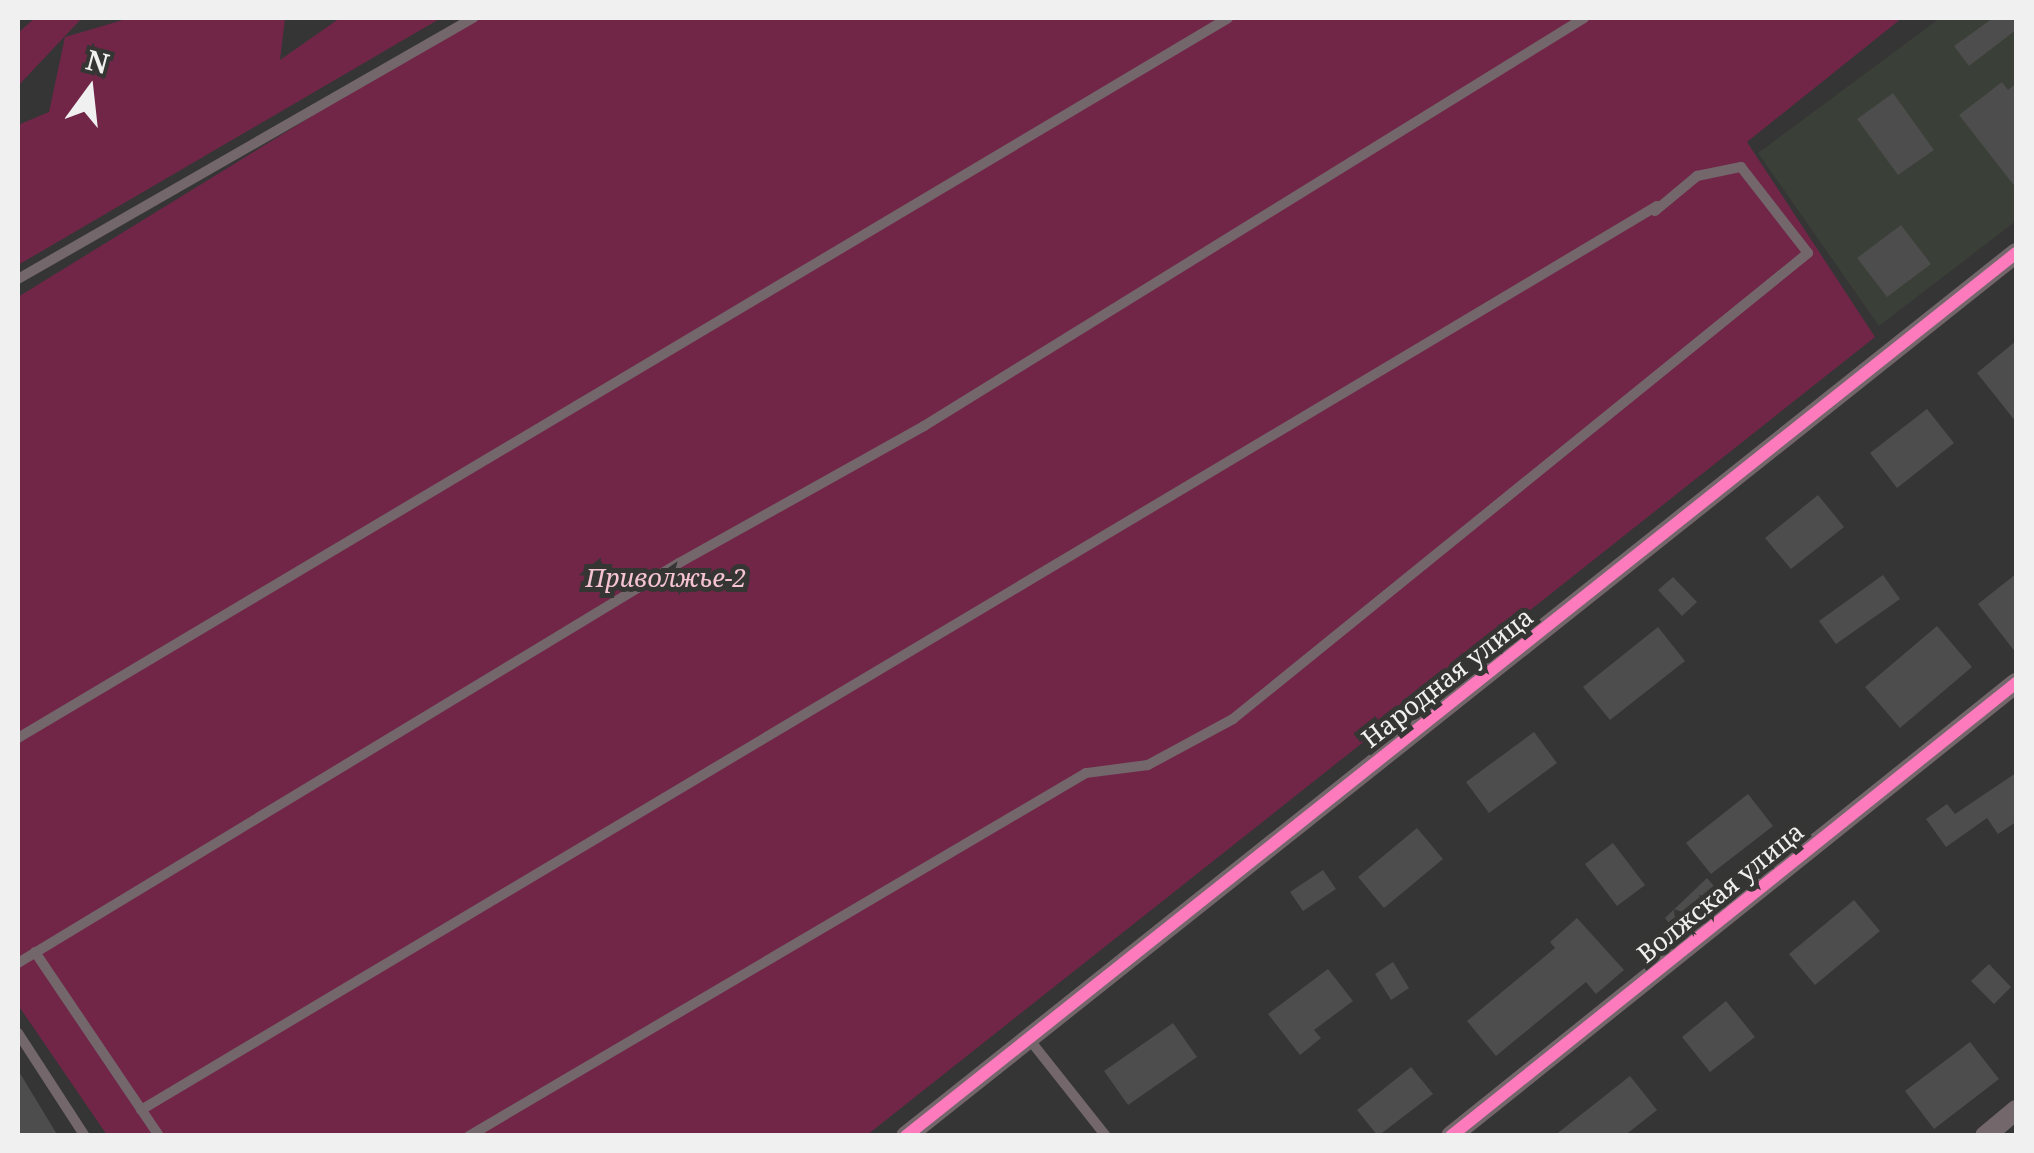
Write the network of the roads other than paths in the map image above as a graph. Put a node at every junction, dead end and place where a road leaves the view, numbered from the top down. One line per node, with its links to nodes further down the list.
1 (473, 18): 5 (lane)
2 (1228, 18): 7 (lane)
3 (1584, 18): 8 (lane)
4 (2016, 253): 11 (street, Народная улица)
5 (18, 279)
6 (2016, 684): 19 (street, Волжская улица)
7 (18, 738)
8 (35, 952): 9 (lane); 12 (lane)
9 (18, 962)
10 (18, 1033): 14 (lane)
11 (1028, 1038): 17 (street, Народная улица); 18 (lane)
12 (141, 1110): 15 (lane); 16 (lane)
13 (2016, 1110): 20 (street)
14 (85, 1136)
15 (158, 1136)
16 (469, 1136)
17 (906, 1136)
18 (1106, 1136)
19 (1452, 1136)
20 (1985, 1136)

